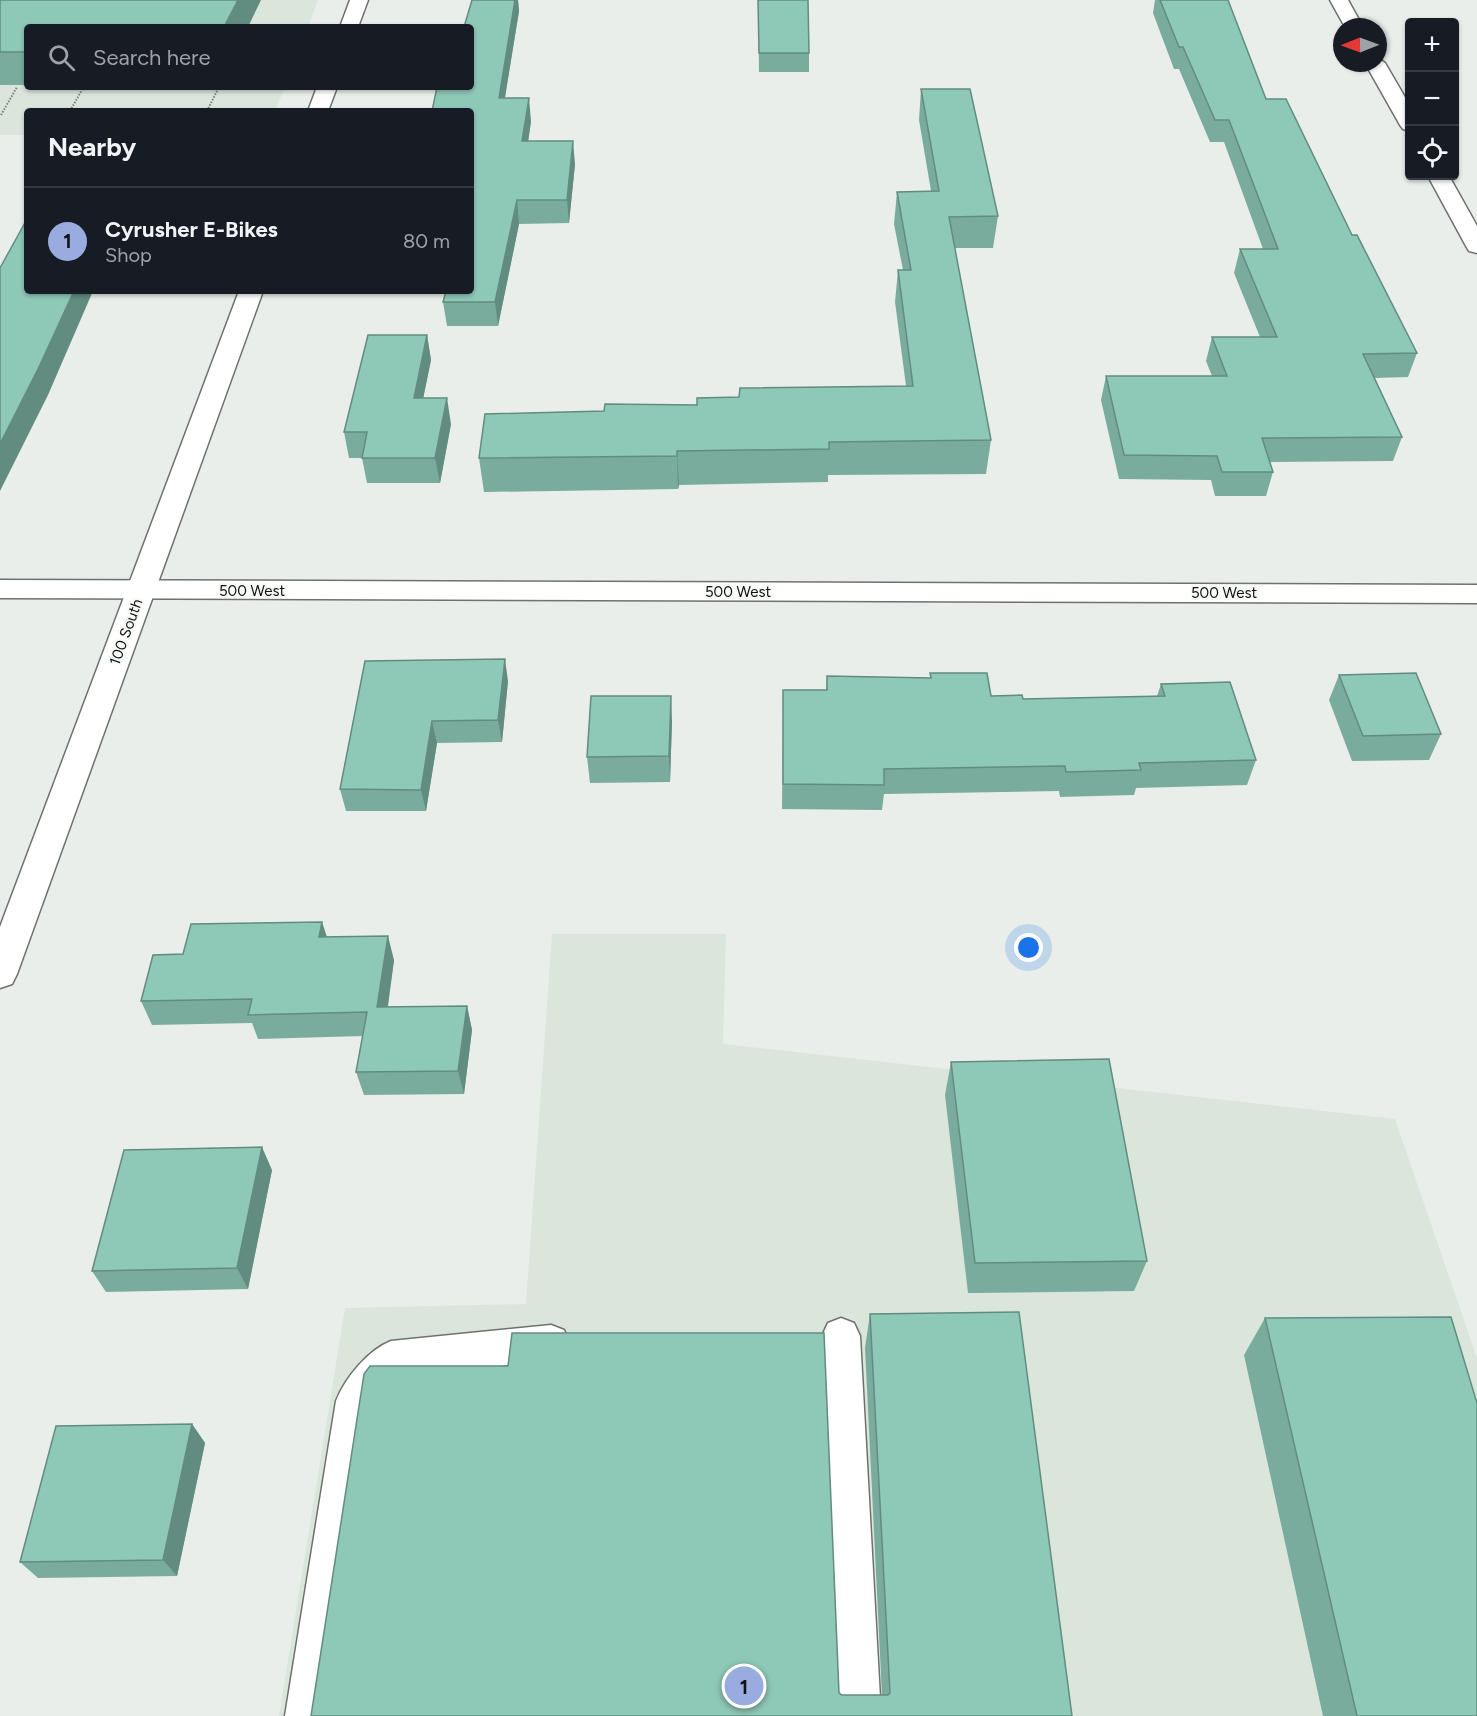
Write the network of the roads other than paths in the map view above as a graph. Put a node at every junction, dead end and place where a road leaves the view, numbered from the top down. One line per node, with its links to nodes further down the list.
1 (358, 0): 4 (street)
2 (1339, 0): 3 (street)
3 (1349, 18)
4 (350, 24)
5 (1380, 72): 8 (street)
6 (326, 90): 7 (street)
7 (319, 108)
8 (1405, 116)
9 (1440, 180): 10 (street)
10 (1477, 246)
11 (250, 294): 13 (street, 100 South)
12 (0, 589): 13 (street, 500 West)
13 (141, 591): 14 (street, 500 West); 15 (street, 100 South)
14 (1477, 594)
15 (0, 974)
16 (841, 1336): 19 (lane)
17 (586, 1340): 18 (lane)
18 (307, 1716)
19 (859, 1716)

